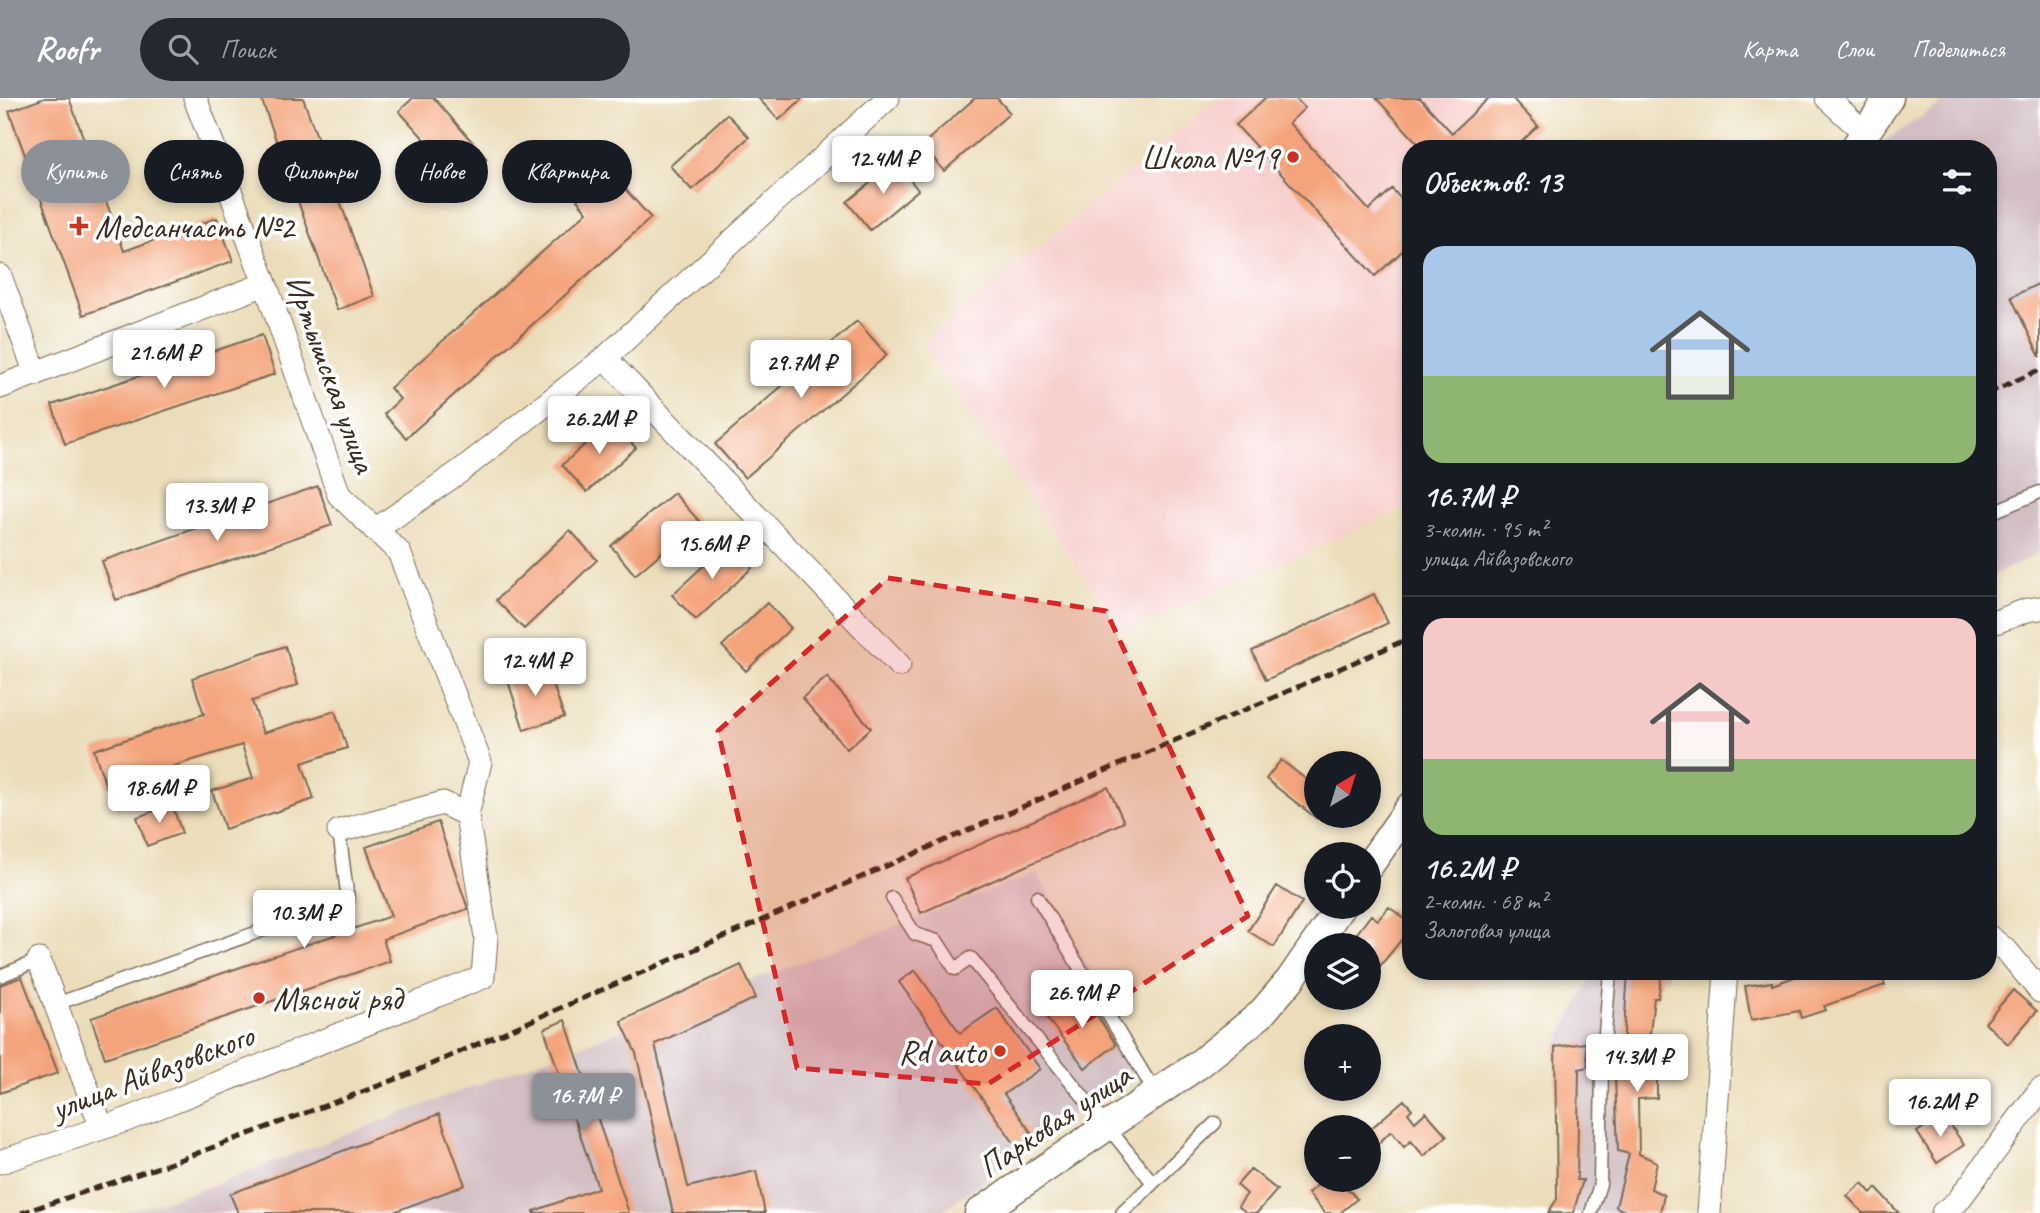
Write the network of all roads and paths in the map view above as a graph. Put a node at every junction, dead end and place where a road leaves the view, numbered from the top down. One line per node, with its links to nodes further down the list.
1 (195, 98): 8 (street, Иртышская улица)
2 (888, 98): 9 (street)
3 (1827, 98): 5 (street)
4 (1889, 98): 6 (street)
5 (1858, 140)
6 (1860, 140)
7 (0, 276): 10 (street)
8 (265, 284): 10 (street); 14 (street, Иртышская улица)
9 (605, 358): 14 (street); 17 (street)
10 (36, 374): 11 (street)
11 (0, 387)
12 (2040, 492): 13 (lane)
13 (1997, 510)
14 (375, 530): 18 (street, Иртышская улица)
15 (2040, 608): 16 (street)
16 (1997, 622)
17 (899, 665)
18 (467, 815): 20 (street); 28 (street, Иртышская улица)
19 (1402, 818): 21 (street)
20 (339, 831): 32 (lane)
21 (1381, 848)
22 (1037, 897): 34 (lane)
23 (892, 898): 36 (lane)
24 (1332, 919): 34 (street, Парковая улица)
25 (1997, 943): 31 (street)
26 (40, 960): 27 (lane); 32 (street)
27 (0, 976)
28 (483, 977): 37 (street, улица Айвазовского)
29 (1609, 980): 42 (lane)
30 (1725, 980): 43 (street)
31 (2040, 991)
32 (56, 1004): 37 (street)
33 (2040, 1090): 44 (street)
34 (1156, 1094): 36 (street, Парковая улица)
35 (1215, 1123): 39 (lane)
36 (1107, 1127): 39 (lane); 40 (street, Парковая улица)
37 (102, 1128): 38 (street, улица Айвазовского)
38 (0, 1162)
39 (1153, 1183): 41 (lane)
40 (979, 1213)
41 (1122, 1213)
42 (1591, 1213)
43 (1709, 1213)
44 (1943, 1213)

